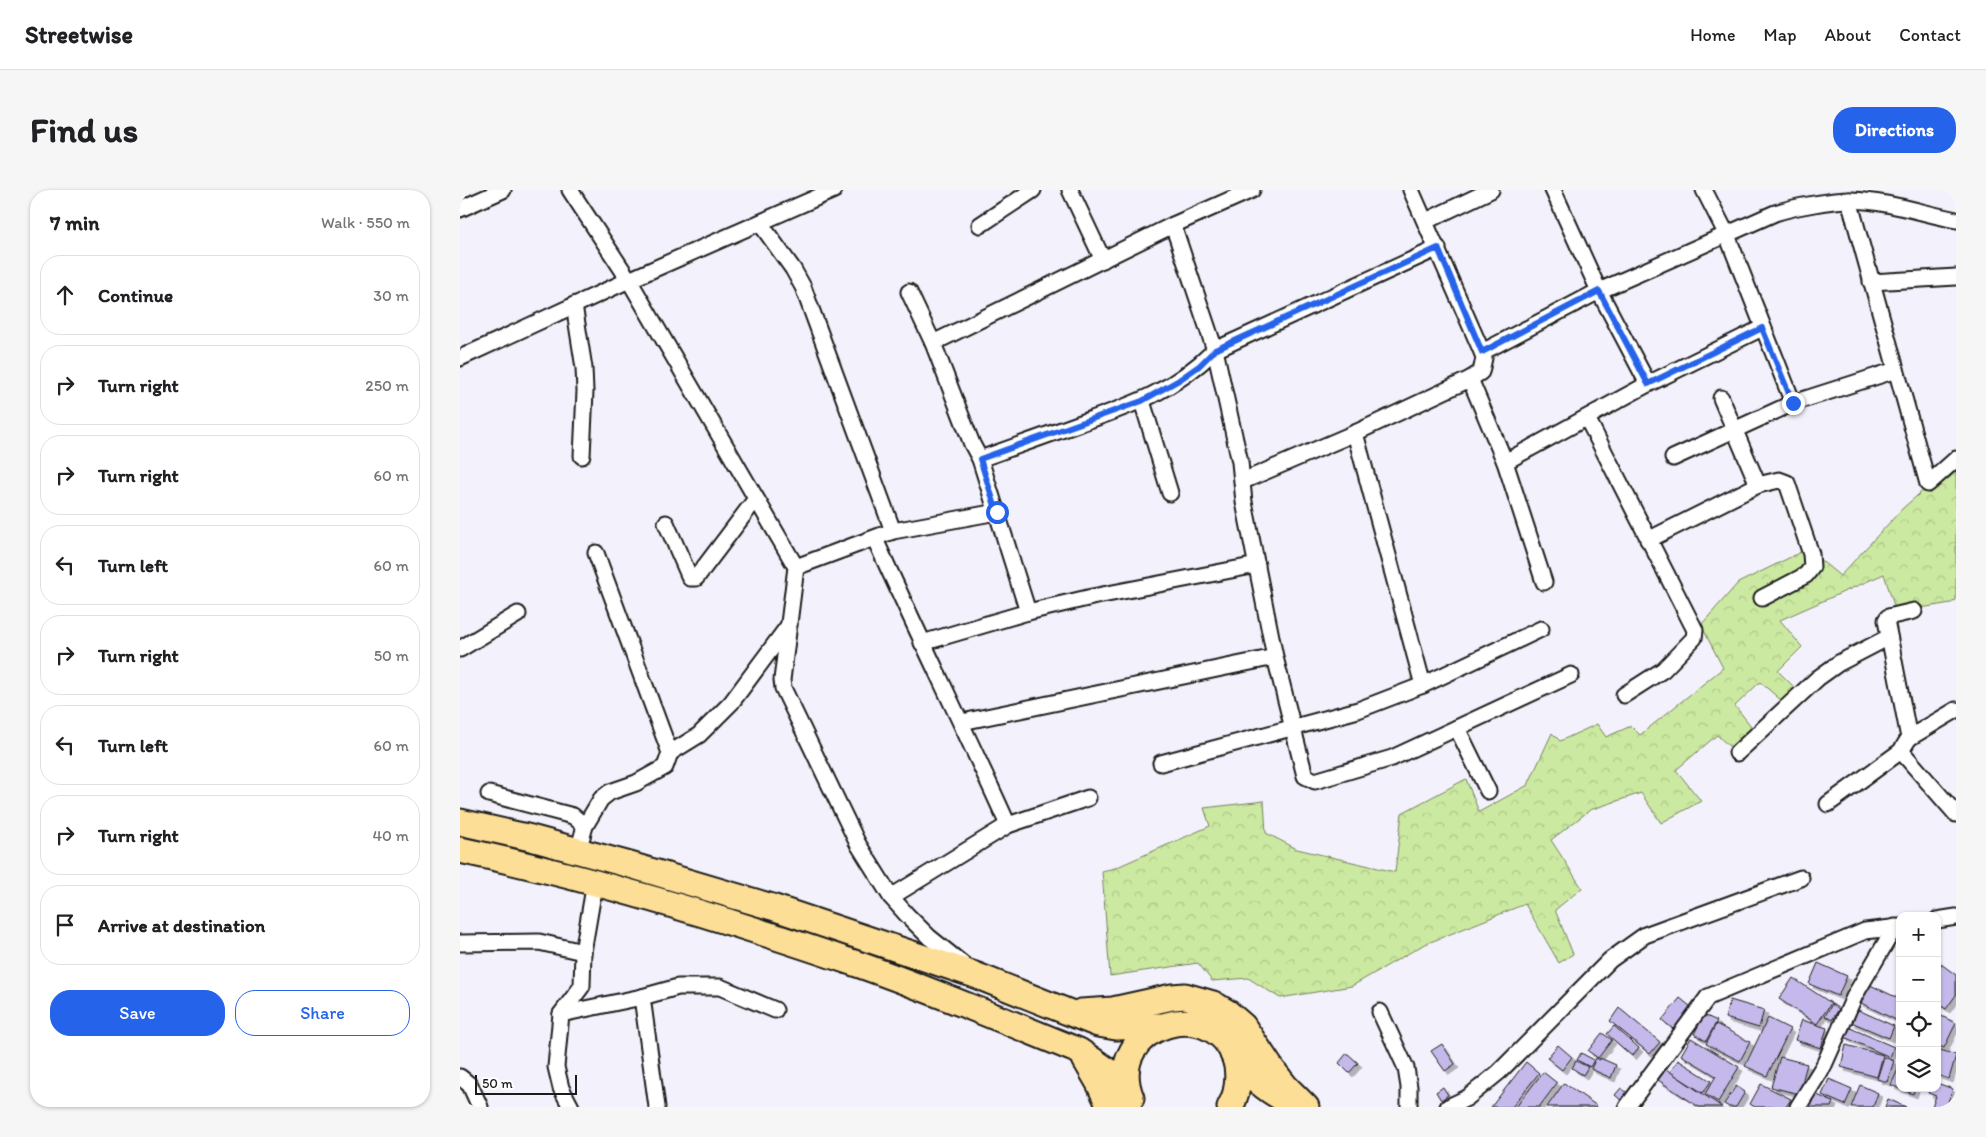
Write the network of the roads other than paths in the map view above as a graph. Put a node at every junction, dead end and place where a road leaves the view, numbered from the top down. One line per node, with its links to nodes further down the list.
1 (503, 190): 12 (street)
2 (570, 190): 22 (street)
3 (834, 190): 15 (street)
4 (1033, 190): 16 (street)
5 (1070, 190): 20 (street)
6 (1252, 190): 17 (street)
7 (1411, 190): 14 (street)
8 (1491, 190): 14 (street)
9 (1553, 190): 24 (street)
10 (1704, 190): 18 (street)
11 (1849, 200): 13 (street); 18 (street); 23 (street)
12 (460, 210)
13 (1956, 220)
14 (1426, 221): 19 (street)
15 (760, 223): 22 (street); 52 (street)
16 (980, 225)
17 (1173, 225): 20 (street); 29 (street)
18 (1727, 235): 24 (street); 27 (street)
19 (1438, 248): 29 (street); 30 (street)
20 (1103, 260): 28 (street)
21 (1956, 277): 23 (street)
22 (629, 280): 26 (street); 49 (street)
23 (1871, 282): 32 (street)
24 (1599, 291): 30 (street); 34 (street)
25 (909, 292): 28 (street)
26 (574, 305): 31 (street); 41 (street)
27 (1762, 328): 34 (street); 37 (street)
28 (933, 343): 43 (street)
29 (1215, 350): 36 (street); 46 (street)
30 (1482, 352): 33 (street)
31 (460, 358)
32 (1896, 370): 37 (street); 44 (street)
33 (1470, 379): 40 (street); 45 (street)
34 (1648, 384): 38 (street)
35 (1721, 398): 39 (street)
36 (1142, 401): 43 (street); 48 (street)
37 (1793, 403): 39 (street)
38 (1587, 418): 45 (street); 54 (street)
39 (1734, 429): 42 (street); 47 (street)
40 (1355, 433): 46 (street); 70 (street)
41 (582, 456)
42 (1673, 458)
43 (980, 459): 50 (street)
44 (1956, 459)
45 (1505, 462): 58 (street)
46 (1243, 481): 56 (street)
47 (1758, 485): 54 (street); 59 (street)
48 (1170, 494)
49 (755, 500): 51 (street); 57 (street)
50 (997, 512): 52 (street); 61 (street)
51 (666, 523)
52 (893, 531): 53 (street)
53 (875, 539): 57 (street); 66 (street)
54 (1648, 540): 71 (street)
55 (596, 553): 78 (street)
56 (1257, 565): 61 (street); 68 (street)
57 (796, 567): 63 (street)
58 (1544, 582)
59 (1762, 598)
60 (1914, 611): 65 (street)
61 (1028, 612): 66 (street)
62 (518, 614): 67 (street)
63 (790, 624): 78 (street); 93 (street)
64 (1541, 629): 70 (street)
65 (1889, 637): 76 (street); 79 (street)
66 (922, 644): 73 (street)
67 (460, 649)
68 (1275, 657): 73 (street); 75 (street)
69 (1571, 675): 74 (street)
70 (1423, 685): 75 (street)
71 (1624, 695)
72 (1956, 710): 76 (street)
73 (962, 722): 87 (street)
74 (1457, 728): 75 (street); 81 (street)
75 (1292, 729): 80 (street)
76 (1909, 738): 77 (street)
77 (1901, 751): 84 (street); 85 (street)
78 (670, 753): 88 (street)
79 (1737, 753)
80 (1161, 763)
81 (1488, 791)
82 (489, 794): 88 (street)
83 (1088, 798): 87 (street)
84 (1828, 804)
85 (1956, 814)
86 (460, 822): 90 (main road)
87 (1008, 825): 93 (street)
88 (585, 826): 90 (street)
89 (460, 850): 92 (main road)
90 (578, 851): 100 (main road)
91 (1800, 878): 116 (street)
92 (595, 882): 99 (street); 109 (main road)
93 (891, 896): 100 (street)
94 (1956, 917): 95 (street)
95 (1941, 919)
96 (1896, 927): 117 (street)
97 (1896, 929): 118 (street)
98 (460, 944): 99 (street)
99 (583, 952): 105 (street)
100 (975, 974): 103 (main road)
101 (642, 997): 102 (street); 105 (street); 112 (street)
102 (776, 1010)
103 (1072, 1012): 106 (main road); 114 (main road)
104 (1380, 1012): 115 (street)
105 (561, 1014): 111 (street)
106 (1159, 1026): 107 (main road); 109 (main road)
107 (1233, 1054): 113 (main road); 114 (main road)
108 (460, 1077): 110 (street)
109 (1125, 1103)
110 (480, 1107)
111 (571, 1107)
112 (657, 1107)
113 (1230, 1107)
114 (1305, 1107)
115 (1409, 1107)
116 (1448, 1107)
117 (1627, 1107)
118 (1798, 1107)

